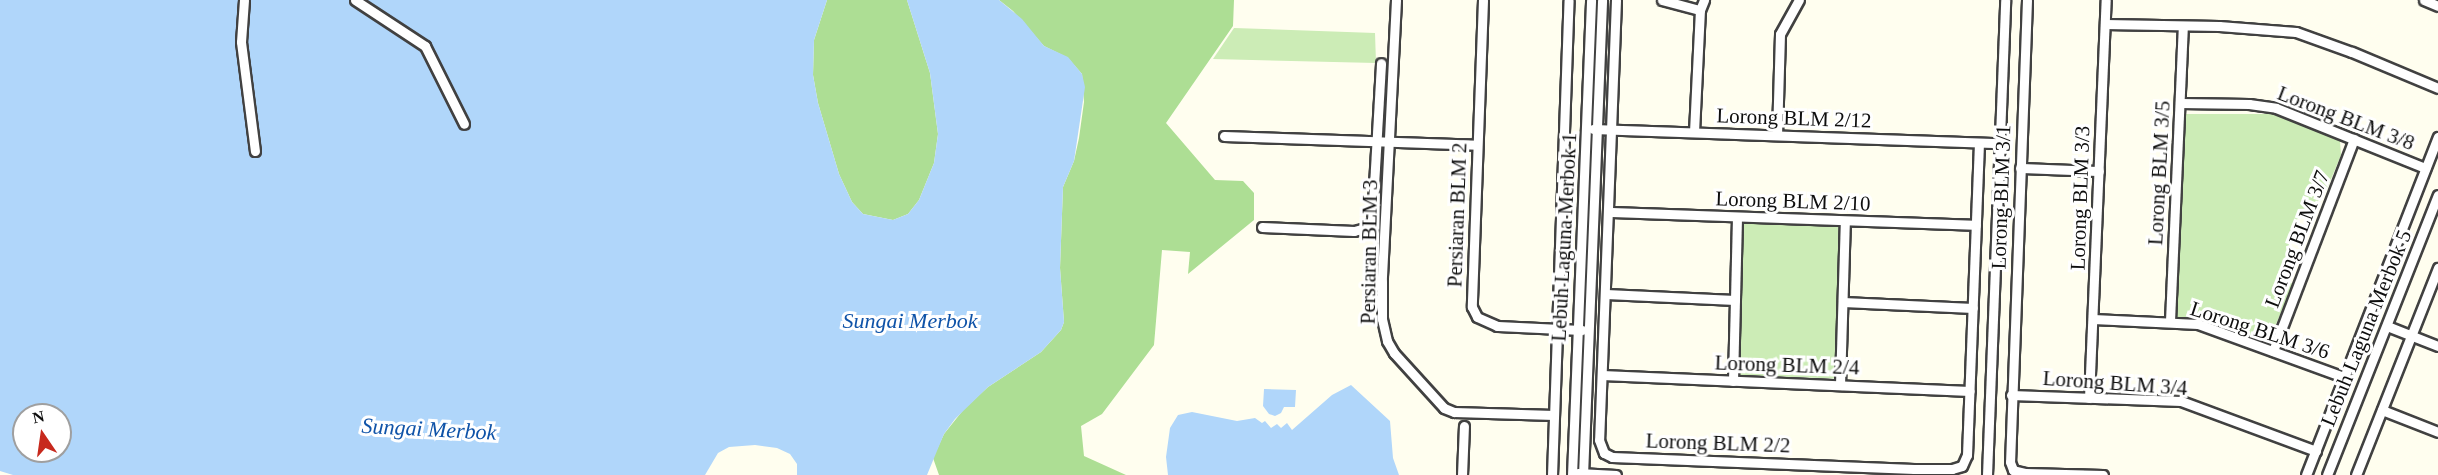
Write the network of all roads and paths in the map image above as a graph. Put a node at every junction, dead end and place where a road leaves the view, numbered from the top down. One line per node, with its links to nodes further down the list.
1 (244, 0): 36 (street)
2 (355, 0): 23 (street)
3 (1396, 0): 32 (street, Persiaran BLM 3)
4 (1483, 0): 35 (street, Persiaran BLM 2)
5 (1569, 0): 54 (street)
6 (1591, 0): 24 (street, Lebuh Laguna Merbok 1)
7 (1602, 0): 24 (street, Lebuh Laguna Merbok 1)
8 (1616, 0): 25 (street, Lorong BLM 2/2)
9 (1662, 0): 17 (street)
10 (1704, 0): 17 (street)
11 (1799, 0): 27 (street)
12 (2005, 0): 34 (street)
13 (2027, 0): 37 (street, Lorong BLM 3/1)
14 (2106, 0): 18 (street, Lorong BLM 3/3)
15 (2424, 0): 16 (street)
16 (2438, 6)
17 (1700, 10): 26 (street)
18 (2105, 24): 19 (street); 39 (street, Lorong BLM 3/3)
19 (2183, 26): 21 (street); 22 (street, Lorong BLM 3/5)
20 (1381, 63): 31 (street)
21 (2438, 88)
22 (2180, 104): 30 (street, Lorong BLM 3/8); 52 (street, Lorong BLM 3/5)
23 (464, 124)
24 (1592, 129): 25 (street, Lorong BLM 2/12); 55 (street, Lebuh Laguna Merbok 1)
25 (1612, 129): 26 (street, Lorong BLM 2/12); 41 (street, Lorong BLM 2/2)
26 (1694, 132): 27 (street, Lorong BLM 2/12)
27 (1777, 135): 33 (street, Lorong BLM 2/12)
28 (1224, 136): 31 (street)
29 (2438, 137): 38 (street)
30 (2354, 140): 38 (street, Lorong BLM 3/8); 58 (street, Lorong BLM 3/7)
31 (1376, 142): 32 (street); 45 (street)
32 (1390, 143): 35 (street); 67 (street, Persiaran BLM 3)
33 (1979, 143): 34 (street, Lorong BLM 2/12); 44 (street, Lorong BLM 2/2)
34 (2000, 143): 76 (street)
35 (1477, 146): 54 (street, Persiaran BLM 2)
36 (255, 151)
37 (2020, 168): 39 (street); 64 (street, Lorong BLM 3/1)
38 (2425, 168): 60 (street)
39 (2099, 171): 51 (street, Lorong BLM 3/3)
40 (2438, 195): 53 (street, Lebuh Laguna Merbok 5)
41 (1609, 212): 42 (street, Lorong BLM 2/10); 47 (street, Lorong BLM 2/2)
42 (1737, 217): 43 (street, Lorong BLM 2/10); 48 (street)
43 (1845, 221): 44 (street, Lorong BLM 2/10); 49 (street)
44 (1976, 225): 50 (street, Lorong BLM 2/2)
45 (1262, 227)
46 (2438, 268): 56 (street)
47 (1606, 294): 48 (street); 59 (street, Lorong BLM 2/2)
48 (1735, 300): 61 (street)
49 (1843, 302): 50 (street); 62 (street)
50 (1973, 308): 63 (street, Lorong BLM 2/2)
51 (2093, 320): 52 (street, Lorong BLM 3/6); 65 (street, Lorong BLM 3/3)
52 (2170, 321): 58 (street, Lorong BLM 3/6)
53 (2387, 326): 56 (street); 79 (street, Lebuh Laguna Merbok 5)
54 (1557, 329): 55 (street, Persiaran BLM 2); 67 (street)
55 (1582, 330): 71 (street, Lebuh Laguna Merbok 1); 72 (street, Lebuh Laguna Merbok 1)
56 (2411, 335): 57 (street); 66 (street)
57 (2438, 346)
58 (2273, 351): 60 (street, Lorong BLM 3/6)
59 (1602, 375): 61 (street, Lorong BLM 2/4); 63 (street, Lorong BLM 2/2)
60 (2344, 377): 70 (street)
61 (1733, 381): 62 (street, Lorong BLM 2/4)
62 (1840, 385): 63 (street, Lorong BLM 2/4)
63 (1970, 391)
64 (2011, 395): 65 (street, Lorong BLM 3/4); 77 (street, Lorong BLM 3/1)
65 (2089, 398): 70 (street, Lorong BLM 3/4)
66 (2382, 410): 69 (street); 80 (street)
67 (1554, 415): 74 (street)
68 (1464, 426): 73 (street)
69 (2438, 432)
70 (2316, 451): 78 (street)
71 (1572, 474): 72 (street)
72 (1583, 474): 75 (street)
73 (1462, 475)
74 (1552, 475)
75 (1616, 475)
76 (1987, 475)
77 (2103, 475)
78 (2306, 475)
79 (2327, 475)
80 (2356, 475)

